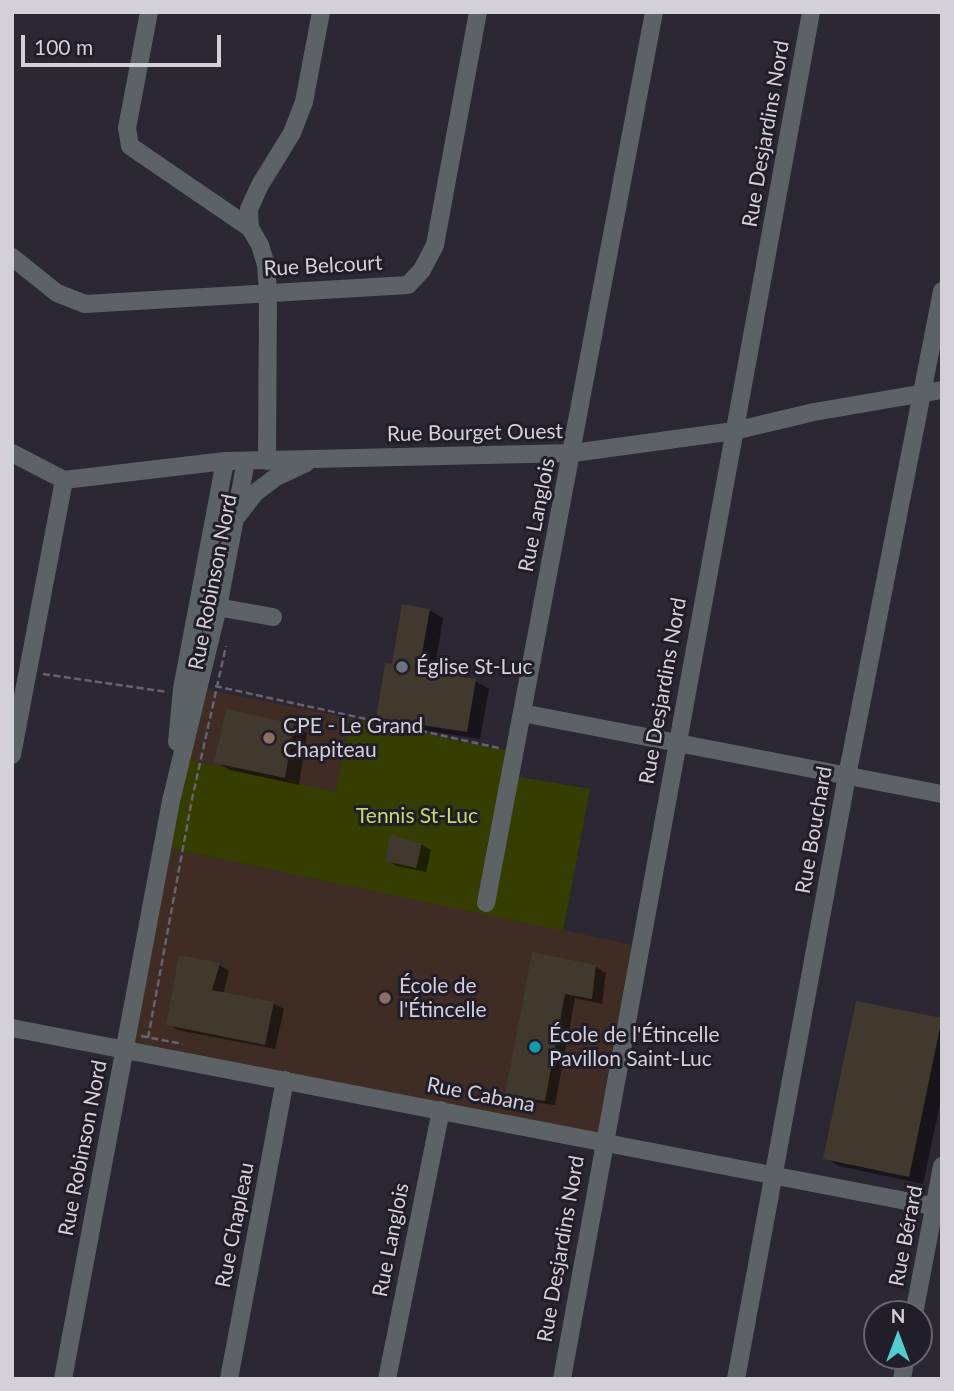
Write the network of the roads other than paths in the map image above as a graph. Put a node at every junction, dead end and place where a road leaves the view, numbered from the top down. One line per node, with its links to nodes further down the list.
1 (149, 12): 6 (street)
2 (321, 12): 6 (street)
3 (478, 12): 9 (street, Rue Belcourt)
4 (654, 12): 14 (street, Rue Langlois)
5 (811, 12): 12 (street, Rue Desjardins Nord)
6 (250, 228): 9 (street)
7 (12, 257): 9 (street, Rue Belcourt)
8 (942, 291): 11 (street, Rue Bouchard)
9 (268, 292): 18 (street)
10 (942, 390): 11 (street, Rue Bourget Ouest)
11 (922, 392): 12 (street, Rue Bourget Ouest); 27 (street, Rue Bouchard)
12 (734, 431): 14 (street, Rue Bourget Ouest); 25 (street, Rue Desjardins Nord)
13 (12, 453): 19 (street)
14 (573, 453): 15 (street, Rue Bourget Ouest); 24 (street, Rue Langlois)
15 (313, 460): 18 (street, Rue Bourget Ouest); 20 (street)
16 (225, 461): 17 (street, Rue Bourget Ouest); 19 (street, Rue Bourget Ouest); 21 (street, Rue Robinson Nord)
17 (246, 461): 18 (street, Rue Bourget Ouest); 20 (street, Rue Robinson Nord)
18 (267, 461)
19 (64, 480): 26 (street)
20 (236, 518): 22 (street, Rue Robinson Nord)
21 (200, 604): 22 (street); 29 (street, Rue Robinson Nord)
22 (218, 607): 23 (street); 29 (street, Rue Robinson Nord)
23 (274, 617)
24 (522, 713): 25 (street); 30 (street, Rue Langlois)
25 (677, 743): 27 (street); 35 (street, Rue Desjardins Nord)
26 (12, 755)
27 (847, 776): 28 (street); 37 (street, Rue Bouchard)
28 (942, 794)
29 (171, 801): 32 (street, Rue Robinson Nord)
30 (486, 903)
31 (12, 1028): 32 (street, Rue Cabana)
32 (125, 1049): 33 (street, Rue Cabana); 40 (street, Rue Robinson Nord)
33 (285, 1080): 34 (street, Rue Cabana); 41 (street, Rue Chapleau)
34 (441, 1111): 35 (street, Rue Cabana); 42 (street, Rue Langlois)
35 (603, 1142): 37 (street, Rue Cabana); 43 (street, Rue Desjardins Nord)
36 (942, 1166): 38 (street, Rue Bérard)
37 (775, 1175): 38 (street, Rue Cabana); 44 (street, Rue Bouchard)
38 (938, 1207): 39 (street, Rue Bérard)
39 (917, 1300)
40 (63, 1379)
41 (229, 1379)
42 (387, 1379)
43 (562, 1379)
44 (736, 1379)

